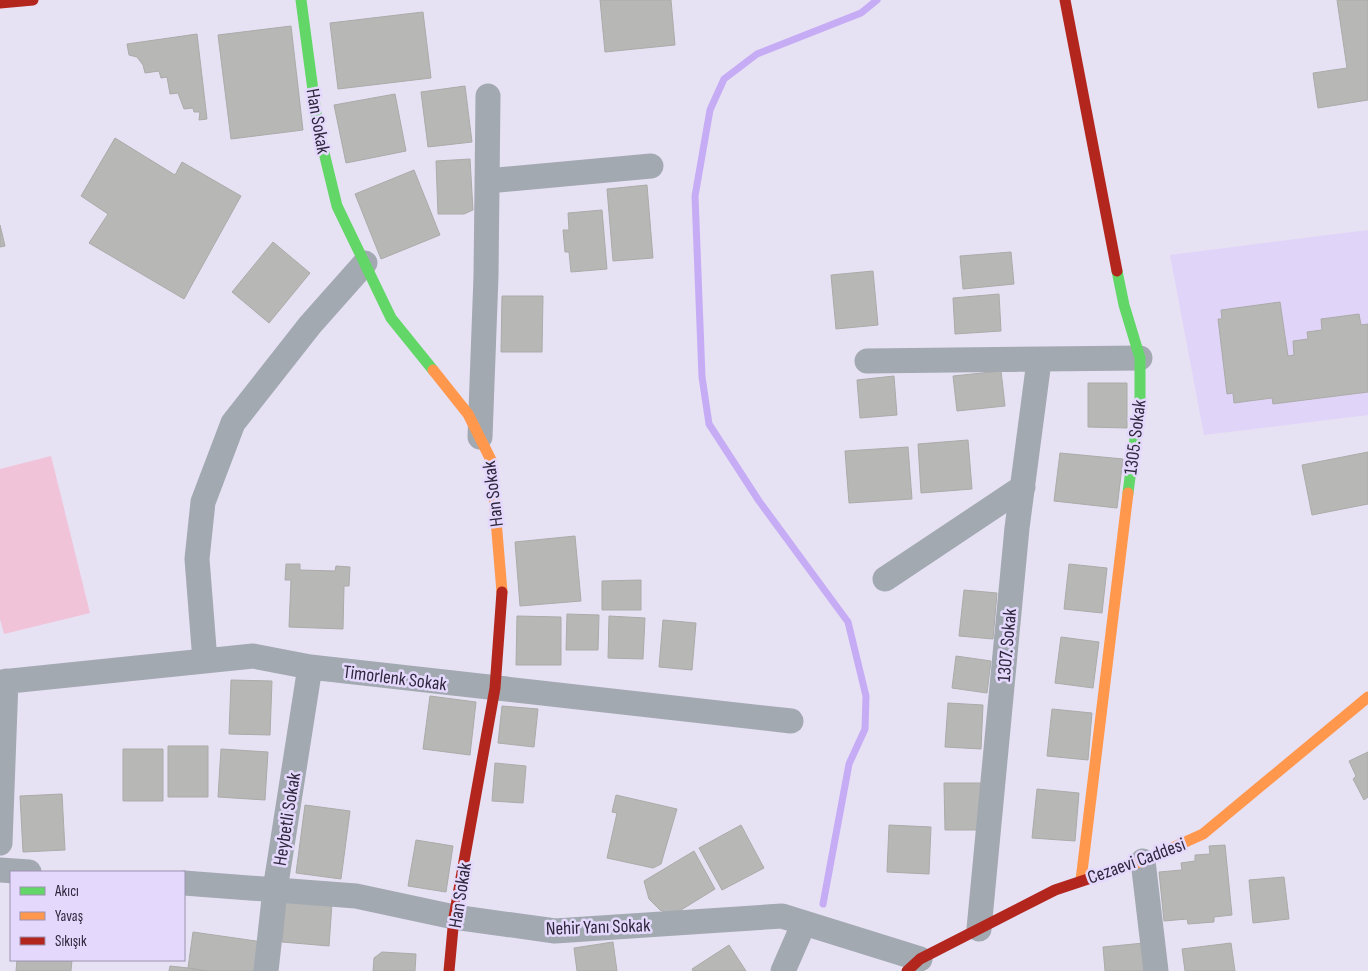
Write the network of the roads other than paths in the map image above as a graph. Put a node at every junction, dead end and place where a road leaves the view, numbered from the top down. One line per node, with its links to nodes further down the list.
1 (33, 0): 4 (street)
2 (301, 0): 8 (street, Han Sokak)
3 (1065, 0): 9 (street, 1305. Sokak)
4 (0, 3)
5 (488, 96): 7 (street)
6 (651, 166): 7 (street)
7 (487, 181): 12 (street)
8 (365, 263): 12 (street, Han Sokak); 15 (street)
9 (1140, 358): 11 (street); 25 (street, 1305. Sokak)
10 (868, 361): 11 (street)
11 (1040, 361): 13 (street, 1307. Sokak)
12 (480, 437): 18 (street, Han Sokak)
13 (1023, 487): 14 (street); 30 (street, 1307. Sokak)
14 (885, 580)
15 (205, 661): 16 (street, Timorlenk Sokak); 17 (street, Timorlenk Sokak)
16 (310, 667): 18 (street, Timorlenk Sokak); 27 (street, Heybetli Sokak)
17 (3, 682): 21 (street)
18 (495, 688): 20 (street, Timorlenk Sokak); 28 (street, Han Sokak)
19 (1368, 696): 22 (street, Cezaevi Caddesi)
20 (791, 721)
21 (0, 844)
22 (1143, 861): 25 (street, Cezaevi Caddesi); 35 (street)
23 (0, 870): 24 (street)
24 (15, 871)
25 (1081, 880): 30 (street, Cezaevi Caddesi)
26 (185, 883): 27 (street, Nehir Yanı Sokak)
27 (275, 890): 28 (street, Nehir Yanı Sokak); 32 (street, Heybetli Sokak)
28 (454, 917): 29 (street, Nehir Yanı Sokak); 33 (street, Han Sokak)
29 (804, 923): 31 (street, Nehir Yanı Sokak); 34 (street)
30 (979, 929): 31 (street, Cezaevi Caddesi)
31 (913, 965)
32 (266, 971)
33 (450, 971)
34 (783, 971)
35 (1156, 971)

